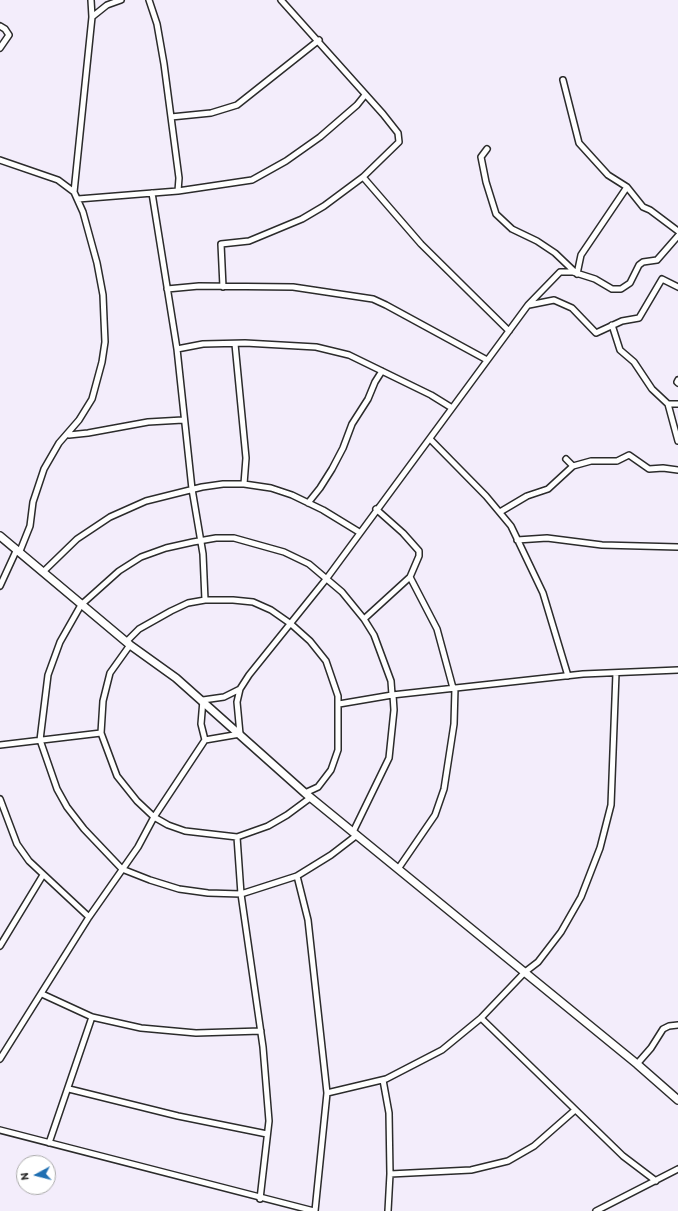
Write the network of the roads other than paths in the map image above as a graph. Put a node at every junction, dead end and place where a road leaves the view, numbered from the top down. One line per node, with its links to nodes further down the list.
1 (91, 0): 5 (street)
2 (120, 0): 5 (street)
3 (149, 0): 11 (street)
4 (281, 0): 7 (street)
5 (92, 17): 17 (street)
6 (0, 26): 8 (street)
7 (319, 40): 10 (street); 11 (street)
8 (0, 48)
9 (563, 80): 15 (street)
10 (365, 95): 14 (street); 16 (street)
11 (171, 117): 16 (street)
12 (487, 149): 22 (street)
13 (0, 160): 17 (street)
14 (363, 177): 23 (street); 28 (street)
15 (627, 187): 20 (street); 22 (street)
16 (178, 191): 18 (street)
17 (74, 192): 19 (street)
18 (152, 193): 19 (street); 25 (street)
19 (78, 199): 37 (street)
20 (678, 231)
21 (677, 237): 22 (street)
22 (577, 274): 26 (street)
23 (223, 287): 25 (street); 31 (street)
24 (678, 287): 27 (street)
25 (167, 289): 30 (street)
26 (528, 305): 27 (street); 28 (street)
27 (612, 325): 33 (street)
28 (509, 331): 31 (street)
29 (235, 344): 30 (street); 32 (street); 43 (street)
30 (177, 349): 36 (street)
31 (487, 360): 35 (street)
32 (382, 371): 35 (street); 45 (street)
33 (668, 404): 34 (street); 39 (street)
34 (678, 404)
35 (452, 408): 38 (street)
36 (183, 420): 37 (street); 44 (street)
37 (69, 435): 53 (street)
38 (430, 439): 46 (street); 47 (street)
39 (678, 441)
40 (566, 459): 41 (street)
41 (573, 466): 42 (street); 47 (street)
42 (678, 470)
43 (244, 484): 44 (street); 45 (street)
44 (192, 489): 50 (street); 54 (street)
45 (308, 503): 48 (street)
46 (376, 509): 48 (street); 55 (street)
47 (500, 512): 51 (street)
48 (360, 532): 56 (street)
49 (0, 536): 53 (street)
50 (201, 540): 56 (street); 58 (street); 59 (street)
51 (517, 540): 52 (street); 65 (street)
52 (678, 547)
53 (18, 550): 54 (street); 57 (street)
54 (44, 572): 59 (street)
55 (410, 577): 60 (street); 66 (street)
56 (327, 578): 60 (street); 61 (street)
57 (0, 586)
58 (205, 600): 61 (street); 62 (street)
59 (81, 605): 62 (street); 73 (street)
60 (364, 619): 68 (street)
61 (291, 624): 67 (street); 70 (street)
62 (128, 643): 69 (street); 71 (street)
63 (678, 670): 64 (street)
64 (616, 673): 65 (street); 88 (street)
65 (568, 676): 66 (street)
66 (454, 688): 68 (street); 82 (street)
67 (240, 689): 69 (street); 72 (street)
68 (393, 695): 70 (street); 79 (street)
69 (202, 700): 72 (street); 74 (street)
70 (339, 704): 76 (street)
71 (101, 733): 73 (street); 78 (street)
72 (240, 734): 74 (street); 76 (street)
73 (40, 740): 75 (street); 81 (street)
74 (205, 740): 78 (street)
75 (0, 745)
76 (308, 796): 79 (street); 80 (street)
77 (0, 799): 83 (street)
78 (154, 817): 80 (street); 81 (street)
79 (355, 834): 82 (street); 84 (street)
80 (237, 837): 85 (street)
81 (122, 868): 85 (street); 86 (street)
82 (398, 868): 88 (street)
83 (43, 875): 86 (street); 87 (street)
84 (297, 876): 85 (street); 98 (street)
85 (241, 894): 93 (street)
86 (89, 918): 89 (street)
87 (0, 946)
88 (525, 972): 91 (street); 95 (street)
89 (42, 994): 90 (street); 94 (street)
90 (92, 1017): 93 (street); 97 (street)
91 (481, 1018): 96 (street); 100 (street)
92 (678, 1025): 95 (street)
93 (261, 1031): 102 (street)
94 (0, 1059)
95 (637, 1064): 99 (street)
96 (383, 1080): 98 (street); 105 (street)
97 (69, 1089): 102 (street); 103 (street)
98 (327, 1093): 108 (street)
99 (678, 1100)
100 (575, 1110): 105 (street); 106 (street)
101 (0, 1130): 103 (street)
102 (267, 1134): 107 (street)
103 (49, 1143): 107 (street)
104 (678, 1169): 106 (street)
105 (390, 1174): 109 (street)
106 (656, 1181): 110 (street)
107 (260, 1198): 108 (street)
108 (315, 1211)
109 (388, 1211)
110 (596, 1211)

